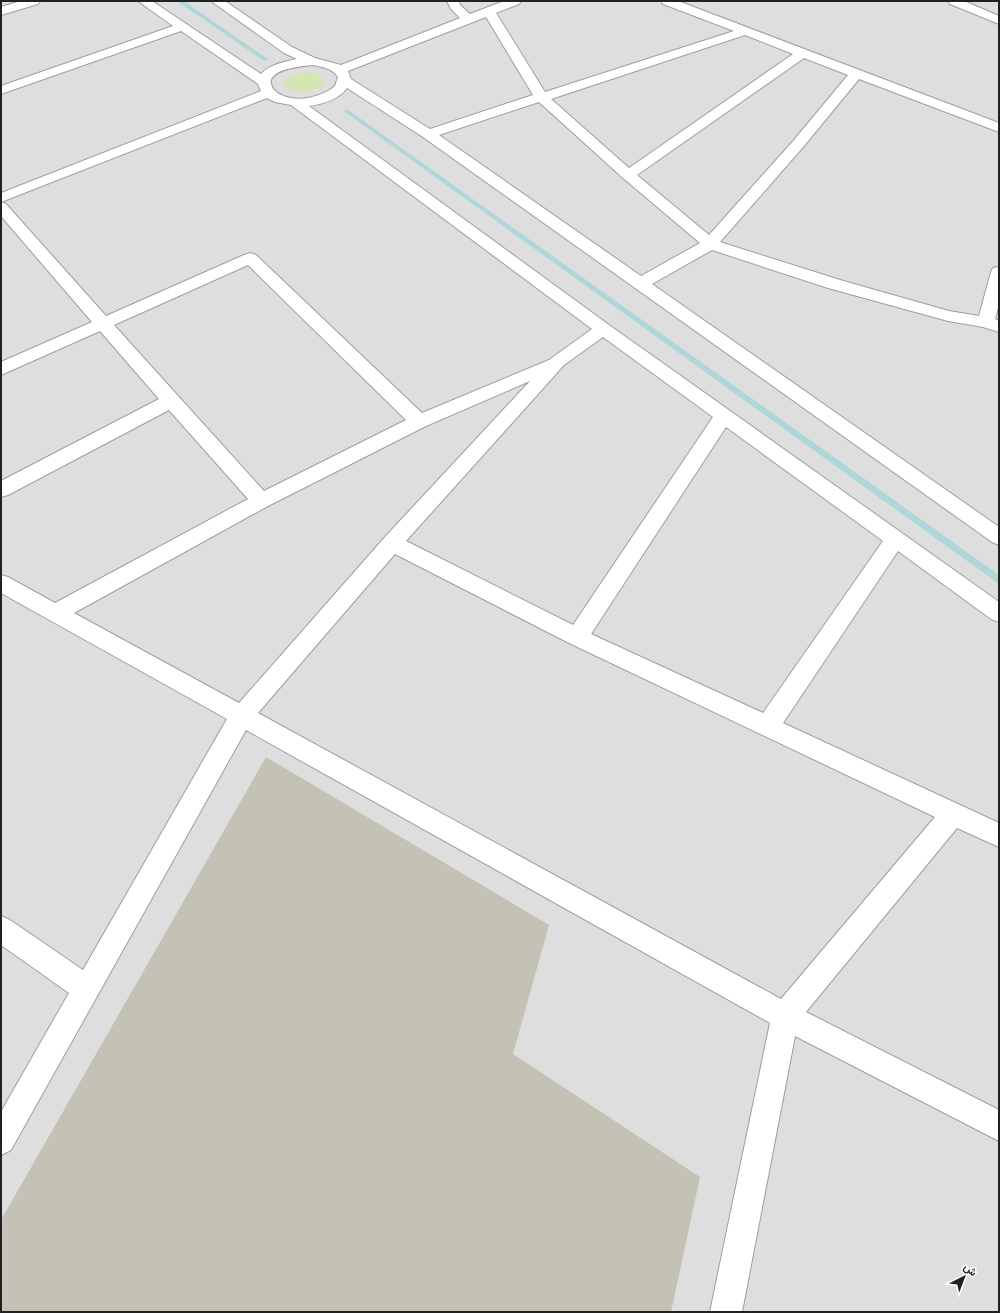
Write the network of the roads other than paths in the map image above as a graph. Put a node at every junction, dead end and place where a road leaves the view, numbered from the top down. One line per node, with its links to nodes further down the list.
1 (34, 1): 8 (street)
2 (144, 1): 12 (street)
3 (217, 1): 15 (street)
4 (453, 1): 10 (street)
5 (515, 1): 9 (street)
6 (667, 1): 13 (street)
7 (954, 1): 11 (street)
8 (1, 11)
9 (489, 11): 10 (street); 20 (street)
10 (468, 19): 17 (street)
11 (999, 20)
12 (181, 27): 18 (street); 19 (street)
13 (746, 31): 14 (street); 20 (street)
14 (802, 53): 16 (street); 24 (street)
15 (313, 62): 17 (street); 18 (street)
16 (856, 74): 22 (street); 27 (street)
17 (342, 75): 21 (street); 23 (street)
18 (266, 87): 21 (street); 25 (street)
19 (1, 90)
20 (541, 96): 23 (street); 24 (street)
21 (295, 102): 32 (street)
22 (999, 128)
23 (428, 134): 29 (street)
24 (628, 175): 27 (street)
25 (1, 198)
26 (1, 207): 30 (street)
27 (710, 244): 29 (street); 31 (street)
28 (999, 272): 31 (street)
29 (641, 283): 40 (street)
30 (104, 323): 34 (street); 35 (street); 37 (street)
31 (992, 324)
32 (603, 329): 33 (street); 36 (street)
33 (558, 361): 37 (street); 42 (street)
34 (1, 369)
35 (171, 401): 38 (street); 39 (street)
36 (724, 416): 41 (street); 46 (street)
37 (419, 421): 39 (street)
38 (1, 490)
39 (261, 501): 44 (street)
40 (999, 537)
41 (896, 538): 45 (street); 48 (street)
42 (392, 544): 46 (street); 47 (street)
43 (1, 583): 44 (street)
44 (55, 613): 47 (street)
45 (999, 613)
46 (577, 637): 48 (street)
47 (242, 715): 52 (street); 53 (street)
48 (767, 727): 49 (street)
49 (953, 814): 50 (street); 53 (street)
50 (999, 835)
51 (1, 929): 52 (street)
52 (87, 989): 55 (street)
53 (785, 1016): 54 (street); 56 (street)
54 (999, 1126)
55 (1, 1140)
56 (726, 1312)

